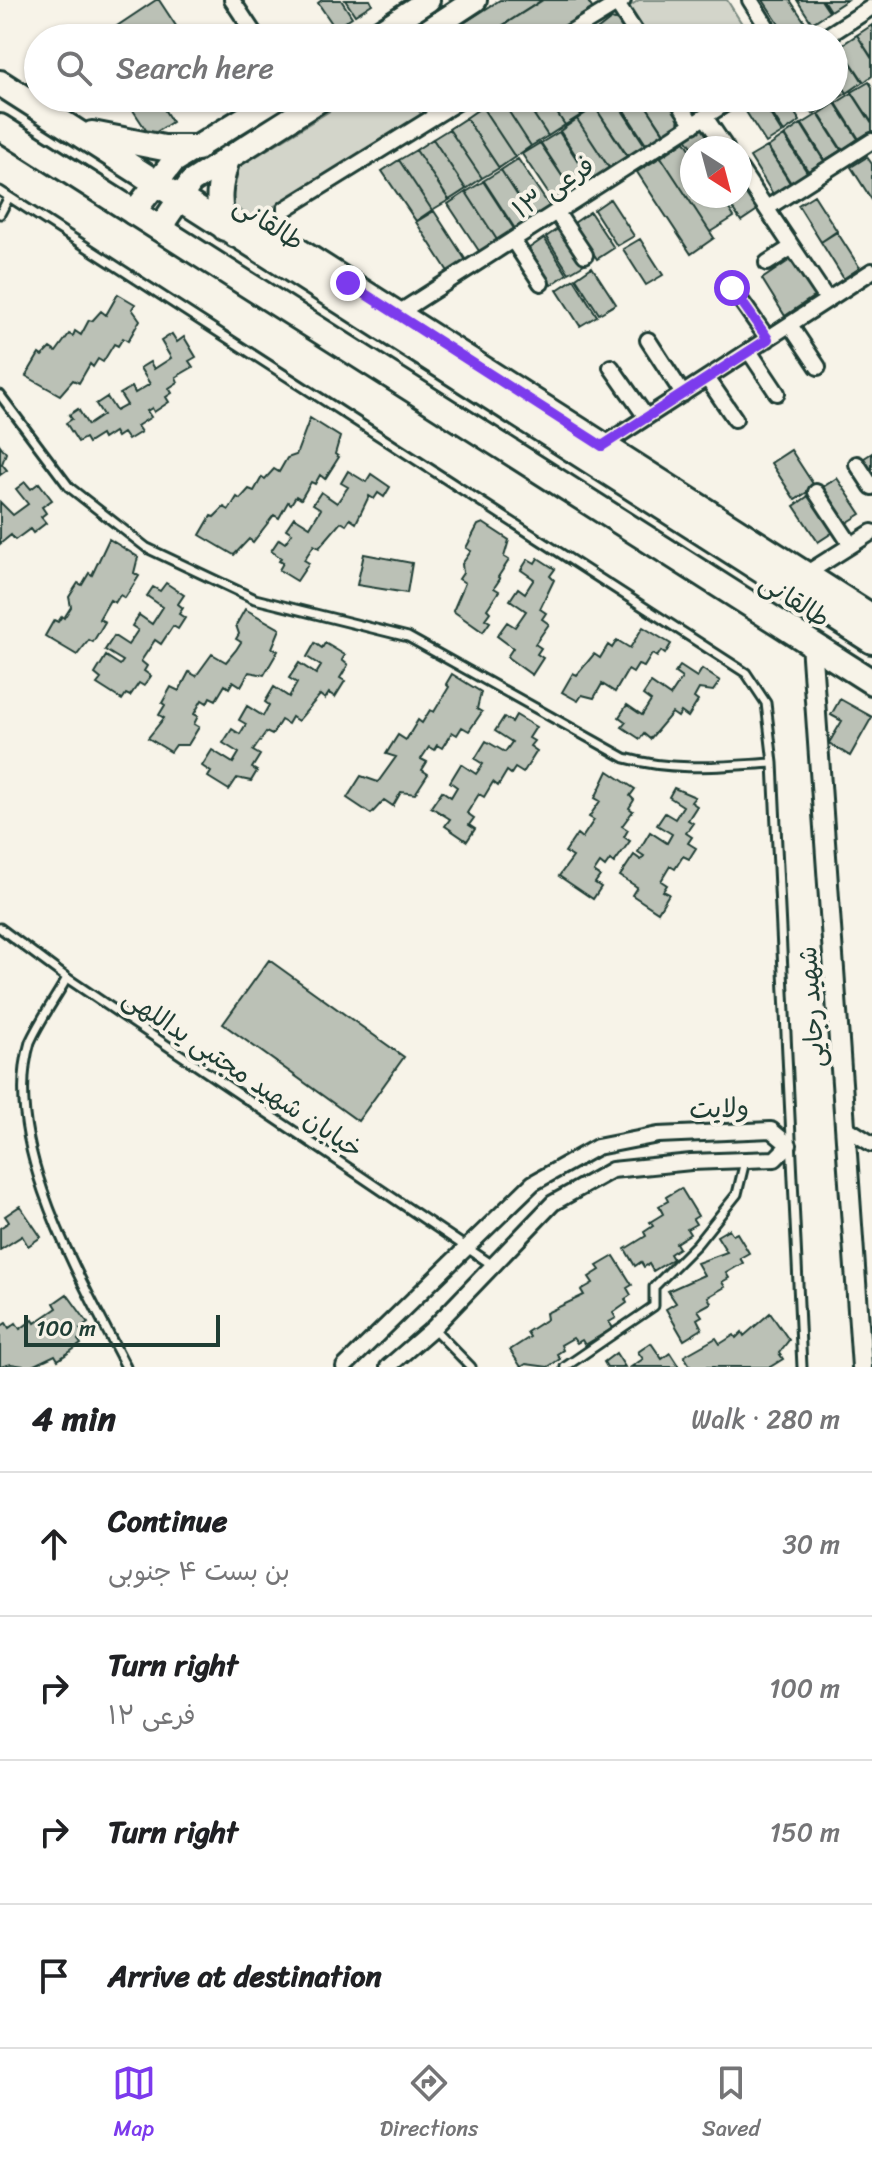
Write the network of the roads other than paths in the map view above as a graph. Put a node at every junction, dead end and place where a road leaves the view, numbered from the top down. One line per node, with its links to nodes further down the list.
1 (232, 0): 7 (street)
2 (428, 0): 8 (main road)
3 (475, 0): 9 (main road)
4 (750, 1): 12 (street)
5 (620, 2): 10 (street); 11 (street)
6 (872, 7): 13 (street)
7 (248, 24)
8 (391, 24)
9 (438, 24)
10 (584, 24)
11 (632, 24)
12 (765, 24)
13 (846, 24)
14 (0, 83): 15 (main road, طالقانی)
15 (24, 98)
16 (46, 112): 26 (main road, طالقانی)
17 (255, 112): 29 (main road)
18 (301, 112): 30 (main road)
19 (434, 112): 23 (street)
20 (441, 112): 23 (street)
21 (690, 112): 24 (street)
22 (713, 112): 24 (street, فرعی ۱۳)
23 (436, 115): 37 (street)
24 (699, 121): 27 (street); 39 (street, فرعی ۱۳)
25 (0, 127): 38 (main road, طالقانی)
26 (75, 130): 29 (main road); 31 (main road, طالقانی)
27 (714, 136)
28 (872, 141): 36 (street)
29 (197, 148): 31 (main road)
30 (227, 159): 35 (main road); 42 (main road)
31 (156, 181): 35 (main road, طالقانی); 38 (main road)
32 (752, 186): 36 (street)
33 (0, 191): 34 (lane)
34 (9, 197): 40 (lane); 75 (lane)
35 (180, 197): 41 (main road); 42 (main road, طالقانی)
36 (767, 208): 44 (street)
37 (285, 209)
38 (133, 213): 41 (main road, طالقانی)
39 (557, 213): 43 (street, فرعی ۱۳); 45 (street)
40 (0, 214)
41 (159, 229): 73 (main road, طالقانی)
42 (231, 232): 51 (main road); 72 (main road, طالقانی)
43 (514, 242): 48 (street); 51 (street, فرعی ۱۳)
44 (792, 247): 46 (street); 50 (street)
45 (585, 255)
46 (767, 263)
47 (872, 271): 50 (street)
48 (541, 283)
49 (732, 288): 53 (street)
50 (827, 299): 52 (street)
51 (397, 314): 64 (main road)
52 (790, 325): 53 (street); 57 (street)
53 (768, 339): 55 (street)
54 (648, 340): 60 (street)
55 (749, 351): 58 (street); 59 (street)
56 (611, 367): 62 (street)
57 (818, 367)
58 (707, 378): 60 (street); 63 (street)
59 (777, 393)
60 (683, 394): 62 (street)
61 (0, 395): 75 (lane)
62 (646, 417): 64 (street)
63 (735, 419)
64 (602, 446): 70 (main road)
65 (857, 464): 66 (street)
66 (872, 487)
67 (816, 492): 69 (street)
68 (872, 532): 69 (street)
69 (851, 545): 70 (street)
70 (804, 575): 71 (main road)
71 (872, 617)
72 (872, 641)
73 (811, 643): 74 (main road, طالقانی); 78 (street, شهید رجایی)
74 (872, 682)
75 (773, 763): 80 (lane)
76 (0, 928): 77 (lane, خیابان شهید مجتبی یداللهی)
77 (67, 978): 82 (lane, خیابان شهید مجتبی یداللهی); 85 (lane)
78 (845, 1127): 79 (street); 91 (street, شهید رجایی)
79 (872, 1144)
80 (789, 1145): 81 (street, ولایت); 82 (street, ولایت); 90 (lane)
81 (745, 1160): 83 (street, ولایت); 89 (lane)
82 (467, 1248): 83 (lane, خیابان شهید مجتبی یداللهی); 86 (street, ولایت)
83 (491, 1264): 84 (street, ولایت)
84 (433, 1328): 87 (street, ولایت); 88 (lane)
85 (126, 1367)
86 (344, 1367)
87 (388, 1367)
88 (471, 1367)
89 (565, 1367)
90 (802, 1367)
91 (862, 1367)

